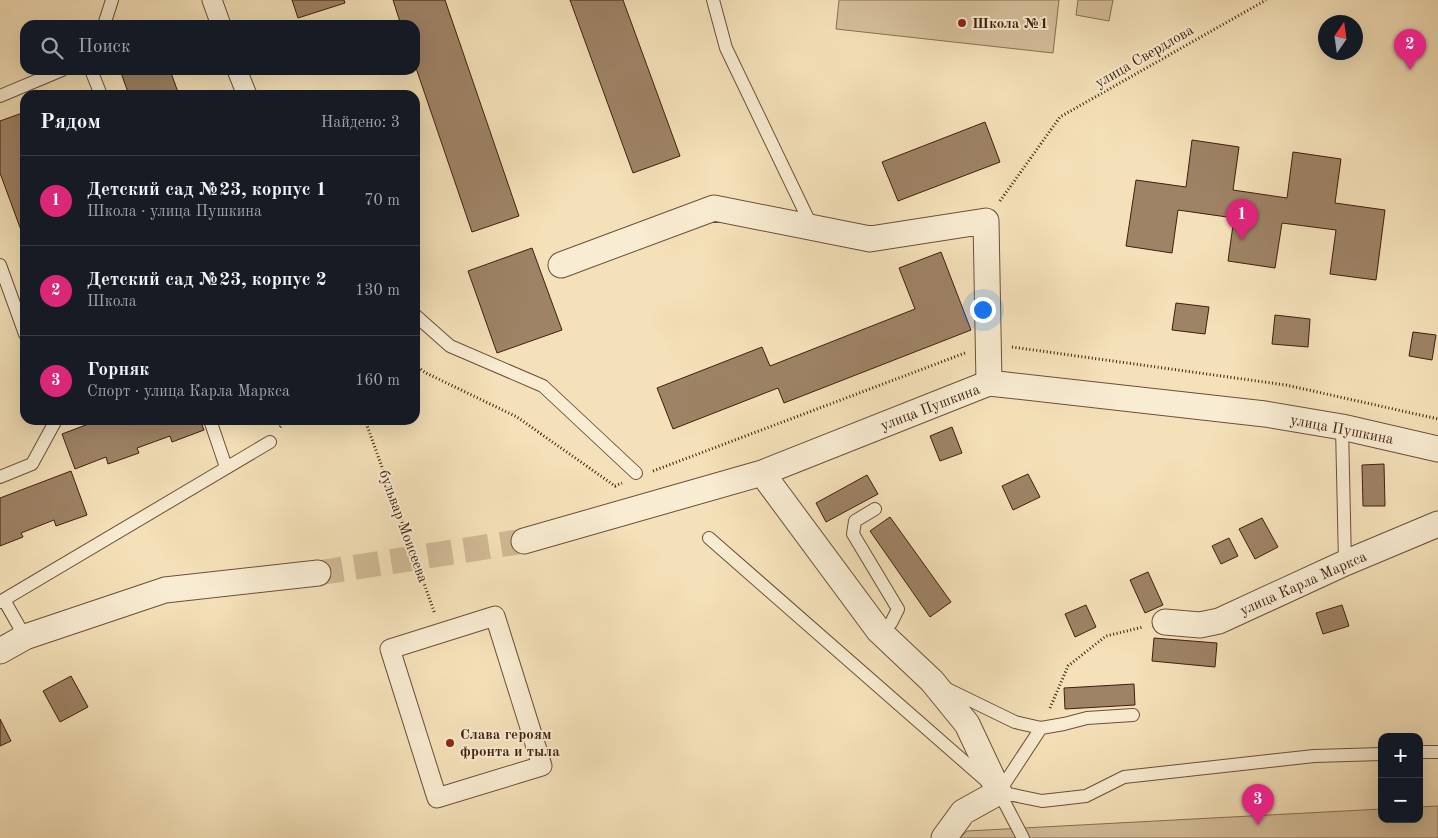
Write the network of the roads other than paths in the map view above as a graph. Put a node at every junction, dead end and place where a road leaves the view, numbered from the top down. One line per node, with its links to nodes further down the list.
1 (112, 0): 4 (lane)
2 (212, 0): 5 (street)
3 (713, 0): 12 (lane)
4 (106, 20)
5 (219, 20)
6 (50, 75): 11 (lane)
7 (93, 75): 9 (lane)
8 (239, 75): 10 (street)
9 (99, 90)
10 (244, 90)
11 (0, 96)
12 (812, 228): 14 (street); 17 (street)
13 (0, 265): 16 (lane)
14 (561, 265)
15 (420, 319): 24 (lane)
16 (20, 320)
17 (990, 383): 20 (street, улица Пушкина); 25 (street, улица Пушкина)
18 (53, 425): 26 (lane)
19 (212, 425): 23 (lane)
20 (1342, 427): 22 (street, улица Пушкина); 31 (lane)
21 (270, 442): 23 (lane)
22 (1438, 449)
23 (226, 467): 33 (lane)
24 (636, 473)
25 (762, 473): 30 (street, улица Пушкина); 35 (street)
26 (0, 477)
27 (875, 509): 35 (lane)
28 (1438, 524): 31 (street, улица Карла Маркса)
29 (709, 538): 45 (lane)
30 (524, 541)
31 (1345, 563): 34 (street, улица Карла Маркса)
32 (318, 573): 37 (street)
33 (2, 601): 37 (lane)
34 (1165, 622)
35 (879, 631): 39 (street)
36 (442, 633): 36 (street)
37 (26, 637): 38 (street)
38 (0, 651)
39 (932, 682): 41 (lane); 45 (street)
40 (1133, 715): 41 (lane)
41 (1041, 728): 45 (lane)
42 (1423, 752): 43 (lane)
43 (1438, 752)
44 (1378, 754): 45 (lane)
45 (999, 792): 46 (street); 47 (lane)
46 (944, 838)
47 (1023, 838)

